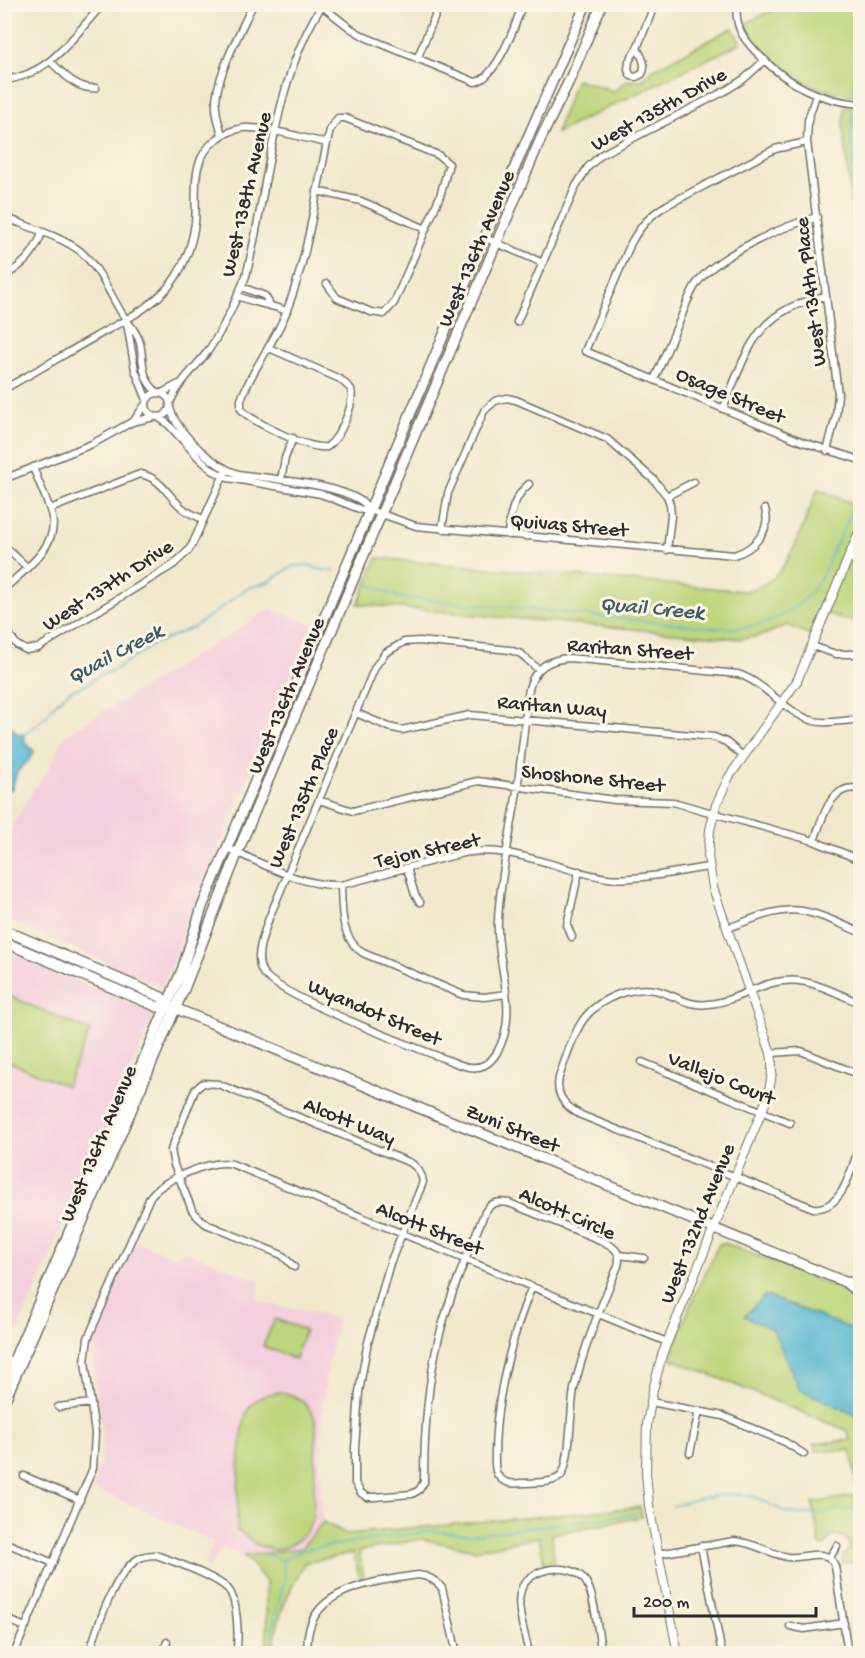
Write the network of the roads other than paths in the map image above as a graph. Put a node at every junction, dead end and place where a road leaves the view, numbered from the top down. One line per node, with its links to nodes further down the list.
1 (104, 4): 13 (street)
2 (253, 4): 19 (street)
3 (440, 4): 11 (street)
4 (522, 4): 11 (street)
5 (586, 4): 27 (main road, West 136th Avenue)
6 (602, 4): 28 (main road, West 136th Avenue)
7 (655, 4): 10 (street)
8 (737, 4): 12 (street)
9 (322, 5): 11 (street); 18 (street, West 138th Avenue)
10 (637, 48)
11 (417, 59)
12 (765, 60): 16 (street); 29 (street, West 135th Drive)
13 (51, 62): 14 (street); 15 (street)
14 (4, 80)
15 (96, 88)
16 (816, 95): 17 (street); 21 (street, West 134th Place)
17 (861, 104)
18 (276, 132): 19 (street); 20 (street); 32 (street, West 138th Avenue)
19 (222, 135): 37 (street)
20 (327, 142): 22 (street); 25 (street)
21 (807, 142): 24 (street, West 134th Place); 42 (street, Osage Street)
22 (317, 191): 25 (street); 36 (street)
23 (4, 217): 26 (street)
24 (817, 217): 34 (street, West 134th Place); 42 (street)
25 (426, 229): 31 (street)
26 (42, 233): 30 (street); 37 (street)
27 (485, 238): 28 (street); 65 (main road, West 136th Avenue)
28 (496, 243): 29 (street); 66 (main road, West 136th Avenue)
29 (543, 263): 38 (street, West 135th Drive)
30 (4, 276)
31 (327, 284)
32 (242, 287): 33 (street, West 138th Avenue); 35 (street)
33 (238, 296): 35 (street); 43 (street, West 138th Avenue)
34 (826, 296): 40 (street, West 134th Place); 50 (street)
35 (269, 303): 36 (street)
36 (287, 311): 39 (street)
37 (126, 320): 44 (street); 45 (street); 47 (street)
38 (517, 322)
39 (269, 348): 53 (street); 53 (street)
40 (835, 364): 41 (street); 54 (street, West 134th Place)
41 (826, 365)
42 (654, 380): 50 (street, Osage Street)
43 (182, 382): 45 (street, West 138th Avenue); 49 (street, West 138th Avenue)
44 (4, 389)
45 (160, 393): 47 (street); 49 (street)
46 (492, 393): 48 (street)
47 (146, 401): 51 (street); 52 (street)
48 (495, 401): 62 (street); 68 (street)
49 (170, 406): 51 (street); 57 (street, Quivas Street)
50 (723, 409): 54 (street, Osage Street)
51 (156, 417): 52 (street); 57 (street, Quivas Street)
52 (132, 422): 56 (street)
53 (293, 438): 59 (street)
54 (827, 451): 55 (street, Osage Street)
55 (861, 460)
56 (33, 467): 58 (street); 63 (street)
57 (224, 473): 59 (street, Quivas Street); 65 (street, Quivas Street); 67 (street, West 137th Drive)
58 (4, 479)
59 (281, 480): 65 (street, Quivas Street)
60 (694, 482): 62 (street)
61 (529, 484): 70 (street)
62 (667, 496): 72 (street)
63 (50, 509): 67 (street); 75 (street)
64 (765, 509): 72 (street, Quivas Street)
65 (370, 510): 66 (street, Quivas Street); 92 (main road, West 136th Avenue)
66 (381, 514): 68 (street, Quivas Street); 94 (main road, West 136th Avenue)
67 (203, 519): 77 (street, West 137th Drive)
68 (442, 529): 70 (street, Quivas Street)
69 (861, 530): 73 (street, West 132nd Avenue)
70 (508, 535): 72 (street, Quivas Street)
71 (4, 546): 75 (street)
72 (667, 550)
73 (849, 558): 74 (street); 79 (street, West 132nd Avenue)
74 (861, 561)
75 (27, 567): 76 (street)
76 (4, 589)
77 (4, 628)
78 (393, 646): 81 (street, Raritan Street); 83 (street, West 135th Place)
79 (812, 646): 80 (street); 82 (street, West 132nd Avenue)
80 (861, 654)
81 (539, 670): 82 (street, Raritan Street); 84 (street)
82 (783, 703): 85 (street, Raritan Street); 86 (street, West 132nd Avenue)
83 (356, 713): 84 (street, Raritan Way); 89 (street, West 135th Place)
84 (525, 719): 86 (street, Raritan Way); 87 (street)
85 (861, 720)
86 (743, 756): 90 (street, West 132nd Avenue)
87 (517, 786): 89 (street, Shoshone Street); 90 (street, Shoshone Street); 93 (street)
88 (861, 789): 91 (street)
89 (319, 800): 99 (street, West 135th Place)
90 (713, 814): 91 (street, Shoshone Street); 96 (street, West 132nd Avenue)
91 (814, 841): 95 (street, Shoshone Street)
92 (227, 848): 94 (street, Tejon Street); 111 (main road, West 136th Avenue)
93 (507, 852): 97 (street, Tejon Street); 98 (street, Tejon Street); 109 (street)
94 (238, 853): 99 (street, Tejon Street); 111 (main road, West 136th Avenue)
95 (861, 860)
96 (709, 867): 98 (street, Tejon Street); 102 (street, West 132nd Avenue)
97 (407, 868): 100 (street, Tejon Street); 101 (street)
98 (579, 871): 105 (street)
99 (288, 874): 100 (street, Tejon Street); 107 (street, West 135th Place)
100 (341, 885): 109 (street)
101 (420, 902)
102 (728, 928): 104 (street); 108 (street, West 132nd Avenue)
103 (4, 930): 111 (main road, Zuni Street)
104 (861, 932)
105 (572, 937)
106 (4, 942): 111 (main road, Zuni Street)
107 (261, 969): 109 (street, Wyandot Street)
108 (750, 991): 110 (street); 112 (street, West 132nd Avenue); 121 (street)
109 (506, 994)
110 (861, 1003)
111 (171, 1006): 120 (main road, West 136th Avenue); 123 (main road, Zuni Street)
112 (771, 1053): 114 (street); 117 (street, West 132nd Avenue)
113 (642, 1062): 117 (street, Vallejo Court)
114 (861, 1075)
115 (200, 1076): 116 (street)
116 (203, 1083): 122 (street); 124 (street, Alcott Way)
117 (762, 1111): 118 (street, Vallejo Court); 121 (street, West 132nd Avenue)
118 (790, 1123)
119 (861, 1144): 121 (street)
120 (98, 1176): 135 (main road, West 136th Avenue); 136 (main road, West 136th Avenue)
121 (734, 1177): 123 (street, West 132nd Avenue)
122 (179, 1178): 124 (street, Alcott Street); 128 (street); 138 (street, Alcott Street)
123 (713, 1228): 129 (main road, Zuni Street); 134 (street, West 132nd Avenue)
124 (402, 1233): 127 (street, Alcott Street); 148 (street, Alcott Way)
125 (619, 1255): 126 (street, Alcott Circle); 127 (street, Alcott Circle); 133 (street, Alcott Circle)
126 (644, 1258)
127 (465, 1259): 131 (street, Alcott Street); 148 (street, Alcott Circle)
128 (294, 1267)
129 (845, 1282): 130 (main road, Zuni Street); 132 (main road, Zuni Street)
130 (861, 1283)
131 (532, 1286): 133 (street, Alcott Street); 145 (street)
132 (861, 1294)
133 (598, 1313): 134 (street, Alcott Street); 144 (street, Alcott Circle)
134 (668, 1342): 137 (street, West 132nd Avenue)
135 (4, 1383)
136 (5, 1398)
137 (651, 1402): 140 (street); 153 (street, West 132nd Avenue)
138 (91, 1403): 139 (street); 149 (street, Alcott Street)
139 (58, 1407)
140 (699, 1411): 141 (street); 142 (street)
141 (690, 1453)
142 (804, 1454)
143 (24, 1476): 149 (street)
144 (561, 1476): 145 (street); 146 (street)
145 (503, 1480): 147 (street)
146 (568, 1481)
147 (496, 1487)
148 (421, 1492)
149 (81, 1500): 155 (street, Alcott Street)
150 (4, 1542): 155 (street)
151 (701, 1546): 153 (street); 154 (street); 170 (street)
152 (837, 1546): 154 (street)
153 (658, 1554): 169 (street, West 132nd Avenue)
154 (830, 1557): 157 (street)
155 (53, 1563): 159 (street, Alcott Street)
156 (4, 1618): 159 (street)
157 (844, 1623): 158 (street); 171 (street)
158 (790, 1626)
159 (26, 1627): 161 (street, Alcott Street)
160 (167, 1642): 163 (street)
161 (14, 1653)
162 (89, 1653): 164 (street)
163 (163, 1653)
164 (236, 1653)
165 (308, 1653): 166 (street)
166 (456, 1653)
167 (529, 1653): 168 (street)
168 (602, 1653)
169 (678, 1653)
170 (722, 1653)
171 (848, 1653)

